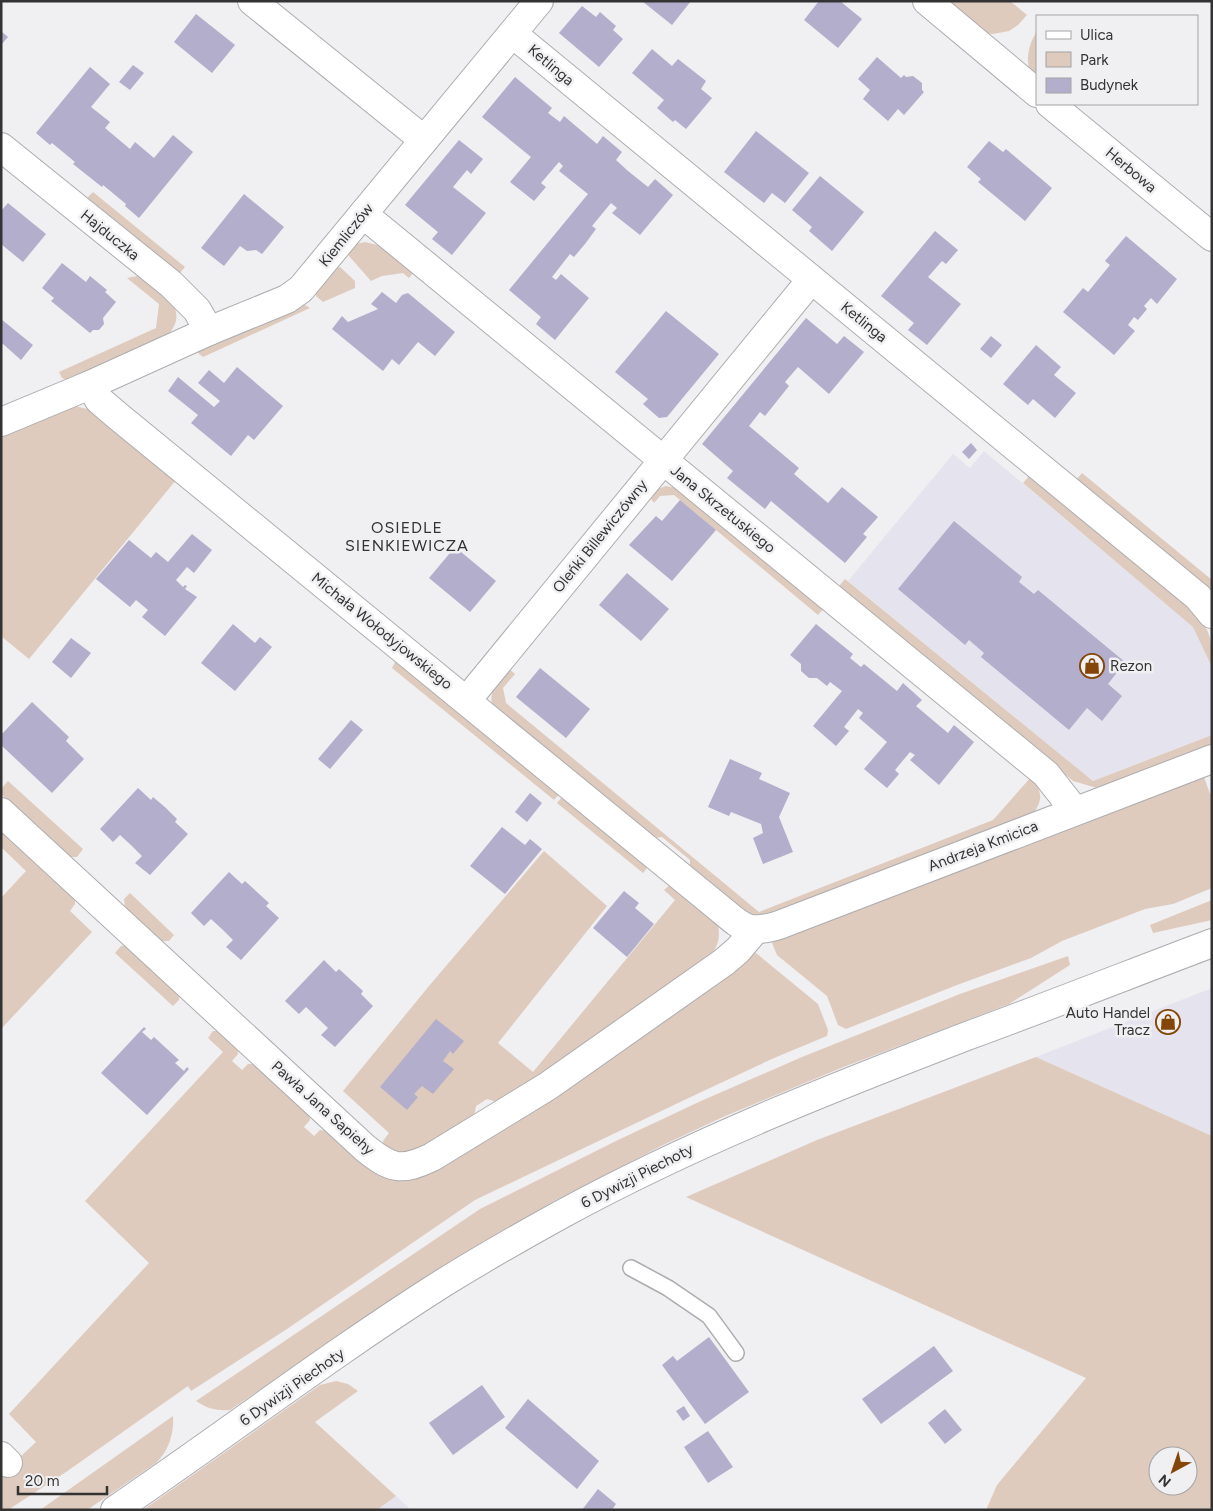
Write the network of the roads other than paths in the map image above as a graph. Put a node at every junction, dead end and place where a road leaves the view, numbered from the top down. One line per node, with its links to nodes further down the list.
1 (252, 1): 7 (street)
2 (539, 1): 4 (street, Kiemliczów)
3 (927, 1): 5 (street)
4 (513, 34): 7 (street, Kiemliczów); 11 (street, Ketlinga)
5 (1036, 92)
6 (1051, 105): 10 (street, Herbowa)
7 (424, 140): 9 (street, Kiemliczów)
8 (1, 147): 12 (street, Hajduczka)
9 (364, 214): 12 (street, Kiemliczów); 15 (street, Jana Skrzetuskiego)
10 (1212, 237)
11 (811, 280): 15 (street, Oleńki Billewiczówny); 16 (street, Ketlinga)
12 (209, 331): 13 (street, Kiemliczów)
13 (90, 385): 14 (street); 17 (street, Michała Wołodyjowskiego)
14 (1, 422)
15 (663, 459): 17 (street, Oleńki Billewiczówny); 19 (street, Jana Skrzetuskiego)
16 (1212, 614)
17 (467, 700): 21 (street, Michała Wołodyjowskiego)
18 (1212, 759): 19 (street, Andrzeja Kmicica)
19 (1074, 811): 21 (street, Andrzeja Kmicica)
20 (1, 812): 21 (street, Pawła Jana Sapiehy)
21 (754, 931)
22 (1212, 944): 25 (street, 6 Dywizji Piechoty)
23 (631, 1268): 24 (lane)
24 (736, 1353)
25 (115, 1510)

